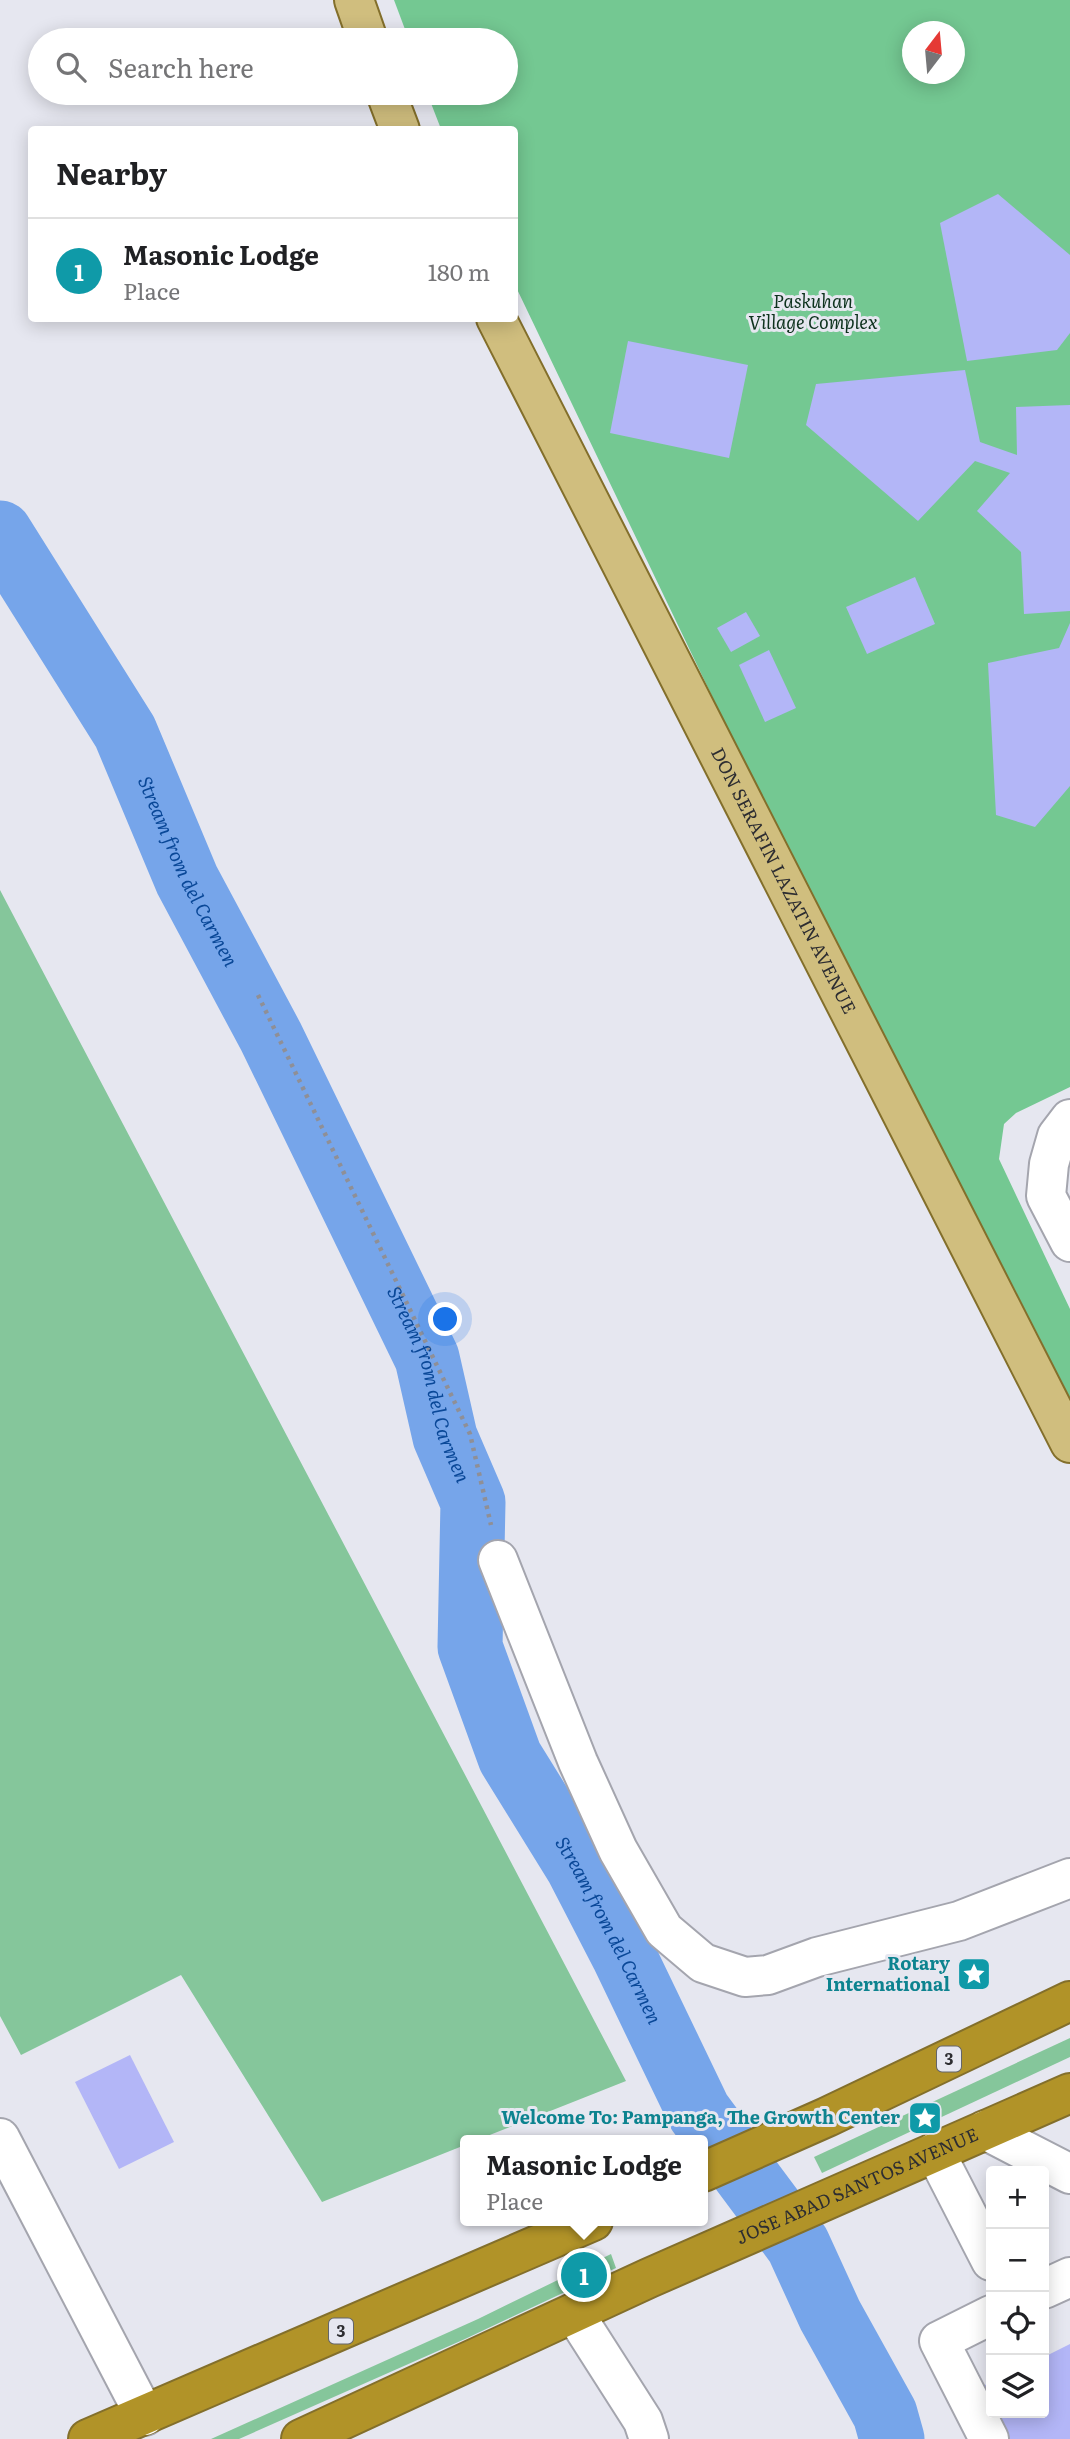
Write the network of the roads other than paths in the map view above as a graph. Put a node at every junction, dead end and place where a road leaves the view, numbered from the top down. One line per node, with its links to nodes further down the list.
1 (354, 0): 2 (main road)
2 (364, 28)
3 (391, 105): 4 (main road)
4 (398, 126)
5 (498, 322): 8 (main road, DON SERAFIN LAZATIN AVENUE)
6 (1070, 1119): 7 (street)
7 (1070, 1242)
8 (1070, 1443)
9 (498, 1560): 10 (street)
10 (1070, 1878)
11 (1070, 2001): 16 (highway, 3)
12 (1070, 2093): 13 (highway, JOSE ABAD SANTOS AVENUE)
13 (985, 2130): 15 (highway, JOSE ABAD SANTOS AVENUE); 17 (street)
14 (0, 2138): 24 (street)
15 (935, 2152): 19 (street); 22 (highway, JOSE ABAD SANTOS AVENUE)
16 (708, 2170)
17 (1070, 2175)
18 (582, 2226): 24 (highway, 3)
19 (986, 2252)
20 (1070, 2277): 21 (street)
21 (1049, 2287)
22 (574, 2314): 25 (highway, JOSE ABAD SANTOS AVENUE); 28 (street)
23 (986, 2318): 29 (street)
24 (145, 2417): 26 (highway, 3)
25 (345, 2429): 27 (highway, JOSE ABAD SANTOS AVENUE)
26 (89, 2439)
27 (300, 2439)
28 (649, 2439)
29 (989, 2439)

